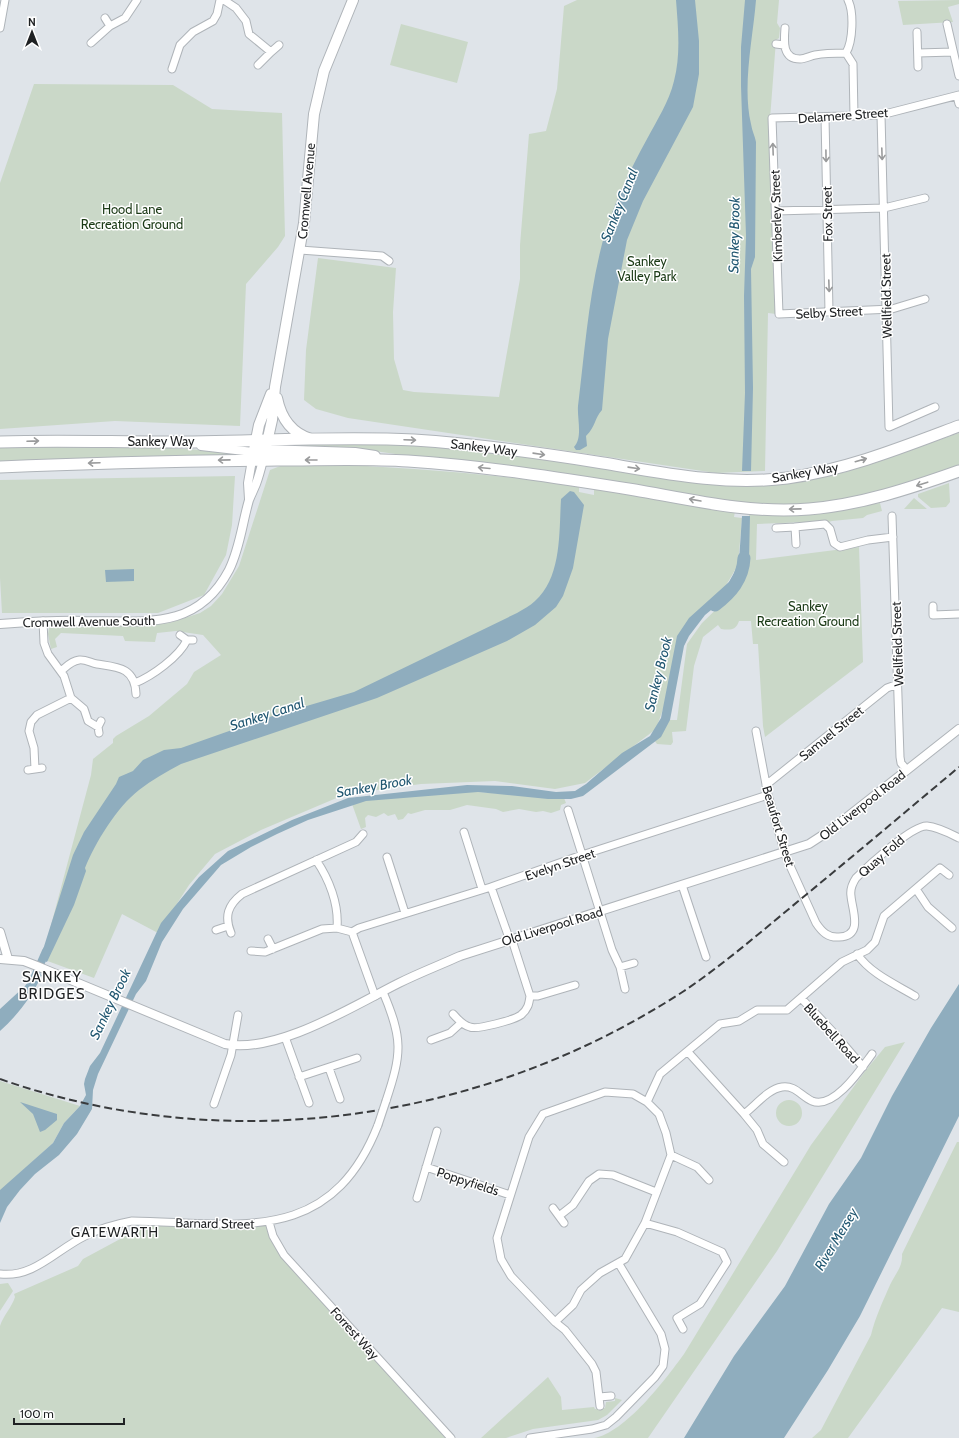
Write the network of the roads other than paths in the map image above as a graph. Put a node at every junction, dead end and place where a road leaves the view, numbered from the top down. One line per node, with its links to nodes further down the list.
1 (5, 0): 10 (street)
2 (138, 0): 9 (street)
3 (220, 0): 23 (street)
4 (224, 0): 17 (street)
5 (353, 0): 35 (main road, Cromwell Avenue)
6 (848, 0): 19 (street)
7 (104, 18): 9 (street)
8 (947, 24): 18 (street)
9 (110, 26): 13 (street)
10 (0, 28)
11 (785, 28): 16 (street)
12 (917, 32): 20 (street)
13 (91, 43)
14 (776, 44): 16 (street)
15 (279, 45): 17 (street)
16 (784, 45): 19 (street)
17 (270, 52): 21 (street)
18 (953, 52): 20 (street); 24 (street)
19 (846, 53): 28 (street)
20 (918, 53): 22 (street)
21 (258, 65)
22 (918, 67)
23 (172, 69)
24 (959, 76)
25 (958, 95): 26 (street); 27 (street, Delamere Street)
26 (959, 104)
27 (881, 115): 28 (street, Delamere Street); 32 (street, Wellfield Street, one-way to 32)
28 (854, 116): 29 (street, Delamere Street)
29 (825, 117): 30 (street, Delamere Street); 33 (street, Fox Street, one-way to 33)
30 (772, 118): 34 (street, Kimberley Street, one-way to 30)
31 (924, 198): 32 (street)
32 (884, 208): 33 (street); 38 (street, Wellfield Street)
33 (826, 210): 34 (street); 39 (street, Fox Street, one-way to 39)
34 (776, 211): 40 (street, Kimberley Street)
35 (300, 250): 36 (street); 41 (main road, Cromwell Avenue)
36 (389, 261)
37 (925, 299): 38 (street, Selby Street)
38 (886, 309): 39 (street, Selby Street); 42 (street, Wellfield Street)
39 (829, 312): 40 (street, Selby Street)
40 (779, 314)
41 (275, 387): 44 (main road, Cromwell Avenue); 45 (main road); 48 (main road, Cromwell Avenue)
42 (935, 407)
43 (959, 426): 45 (highway, Sankey Way, one-way to 43)
44 (256, 440): 47 (highway, Sankey Way); 48 (highway, Sankey Way)
45 (317, 440): 48 (highway, Sankey Way)
46 (0, 442): 47 (highway, Sankey Way, one-way to 47)
47 (166, 442): 48 (street)
48 (260, 453): 49 (highway, Sankey Way, one-way to 49); 50 (highway, Sankey Way, one-way to 48); 58 (street, Cromwell Avenue South)
49 (0, 467)
50 (959, 471)
51 (892, 516): 54 (street, Wellfield Street)
52 (795, 527): 53 (street); 54 (street); 55 (street)
53 (776, 528)
54 (893, 537): 63 (street, Wellfield Street)
55 (796, 544)
56 (933, 606): 57 (street)
57 (959, 614)
58 (43, 621): 59 (street, Cromwell Avenue South); 61 (street)
59 (0, 624)
60 (180, 635): 62 (street)
61 (60, 671): 62 (street); 65 (street)
62 (135, 683): 64 (street)
63 (898, 684): 70 (street, Wellfield Street); 71 (street, Samuel Street)
64 (136, 694)
65 (71, 698): 66 (street); 69 (street)
66 (100, 727)
67 (959, 730): 70 (street, Old Liverpool Road)
68 (756, 731): 71 (street, Beaufort Street)
69 (35, 769)
70 (907, 770): 77 (street, Old Liverpool Road)
71 (766, 785): 72 (street, Beaufort Street)
72 (768, 795): 77 (street, Beaufort Street); 78 (street, Evelyn Street)
73 (568, 810): 78 (street)
74 (464, 832): 84 (street)
75 (363, 834): 80 (street)
76 (959, 838): 95 (street, Quay Fold)
77 (785, 852): 82 (street, Old Liverpool Road); 95 (street, Beaufort Street)
78 (582, 855): 83 (street, Evelyn Street); 86 (street)
79 (387, 856): 87 (street)
80 (316, 860): 88 (street); 89 (street)
81 (949, 875): 85 (street)
82 (682, 885): 86 (street, Old Liverpool Road); 98 (street)
83 (491, 887): 84 (street, Evelyn Street); 97 (street)
84 (482, 889): 87 (street, Evelyn Street)
85 (916, 889): 90 (street); 102 (street)
86 (600, 911): 97 (street, Old Liverpool Road); 106 (street)
87 (405, 913): 93 (street, Evelyn Street)
88 (228, 926): 91 (street); 94 (street)
89 (337, 928): 93 (street); 100 (street)
90 (952, 928)
91 (216, 930)
92 (0, 932): 104 (street)
93 (352, 932): 110 (street)
94 (231, 933)
95 (829, 936)
96 (268, 939): 100 (street)
97 (510, 939): 109 (street, Old Liverpool Road); 111 (street)
98 (702, 944): 99 (street); 103 (street)
99 (694, 947)
100 (273, 948): 101 (street)
101 (251, 951)
102 (857, 954): 112 (street); 113 (street)
103 (706, 958)
104 (4, 959): 119 (street, Old Liverpool Road)
105 (634, 963): 106 (street)
106 (620, 967): 108 (street)
107 (575, 985): 111 (street)
108 (625, 988)
109 (383, 992): 110 (street, Old Liverpool Road); 141 (street, Barnard Street, bridge)
110 (375, 996): 117 (street, Old Liverpool Road)
111 (530, 996): 116 (street)
112 (915, 996)
113 (802, 998): 120 (street); 123 (street, Bluebell Road)
114 (453, 1014): 116 (street)
115 (238, 1015): 119 (street)
116 (461, 1023): 118 (street)
117 (285, 1037): 119 (street, Old Liverpool Road); 125 (street)
118 (431, 1040)
119 (232, 1045): 129 (street)
120 (688, 1052): 127 (street); 130 (street)
121 (872, 1054): 123 (street)
122 (357, 1058): 124 (street)
123 (863, 1067): 130 (street)
124 (329, 1068): 125 (street); 126 (street)
125 (300, 1077): 128 (street)
126 (340, 1099)
127 (647, 1102): 132 (street); 137 (street)
128 (309, 1103)
129 (214, 1104)
130 (744, 1114): 133 (street)
131 (437, 1131): 134 (street, Poppyfields)
132 (671, 1155): 135 (street); 136 (street)
133 (784, 1162)
134 (426, 1167): 137 (street, Poppyfields); 138 (street, Poppyfields)
135 (709, 1180)
136 (656, 1192): 140 (street); 143 (street)
137 (510, 1195): 146 (street)
138 (417, 1198)
139 (553, 1208): 140 (street)
140 (559, 1216): 142 (street)
141 (270, 1222): 145 (street, Barnard Street); 151 (street, Forrest Way)
142 (564, 1223)
143 (645, 1223): 144 (street); 147 (street)
144 (619, 1264): 146 (street); 152 (street)
145 (0, 1274)
146 (555, 1322): 149 (street)
147 (683, 1328)
148 (611, 1396): 149 (street)
149 (599, 1397): 150 (street)
150 (600, 1406)
151 (451, 1438)
152 (530, 1438)

